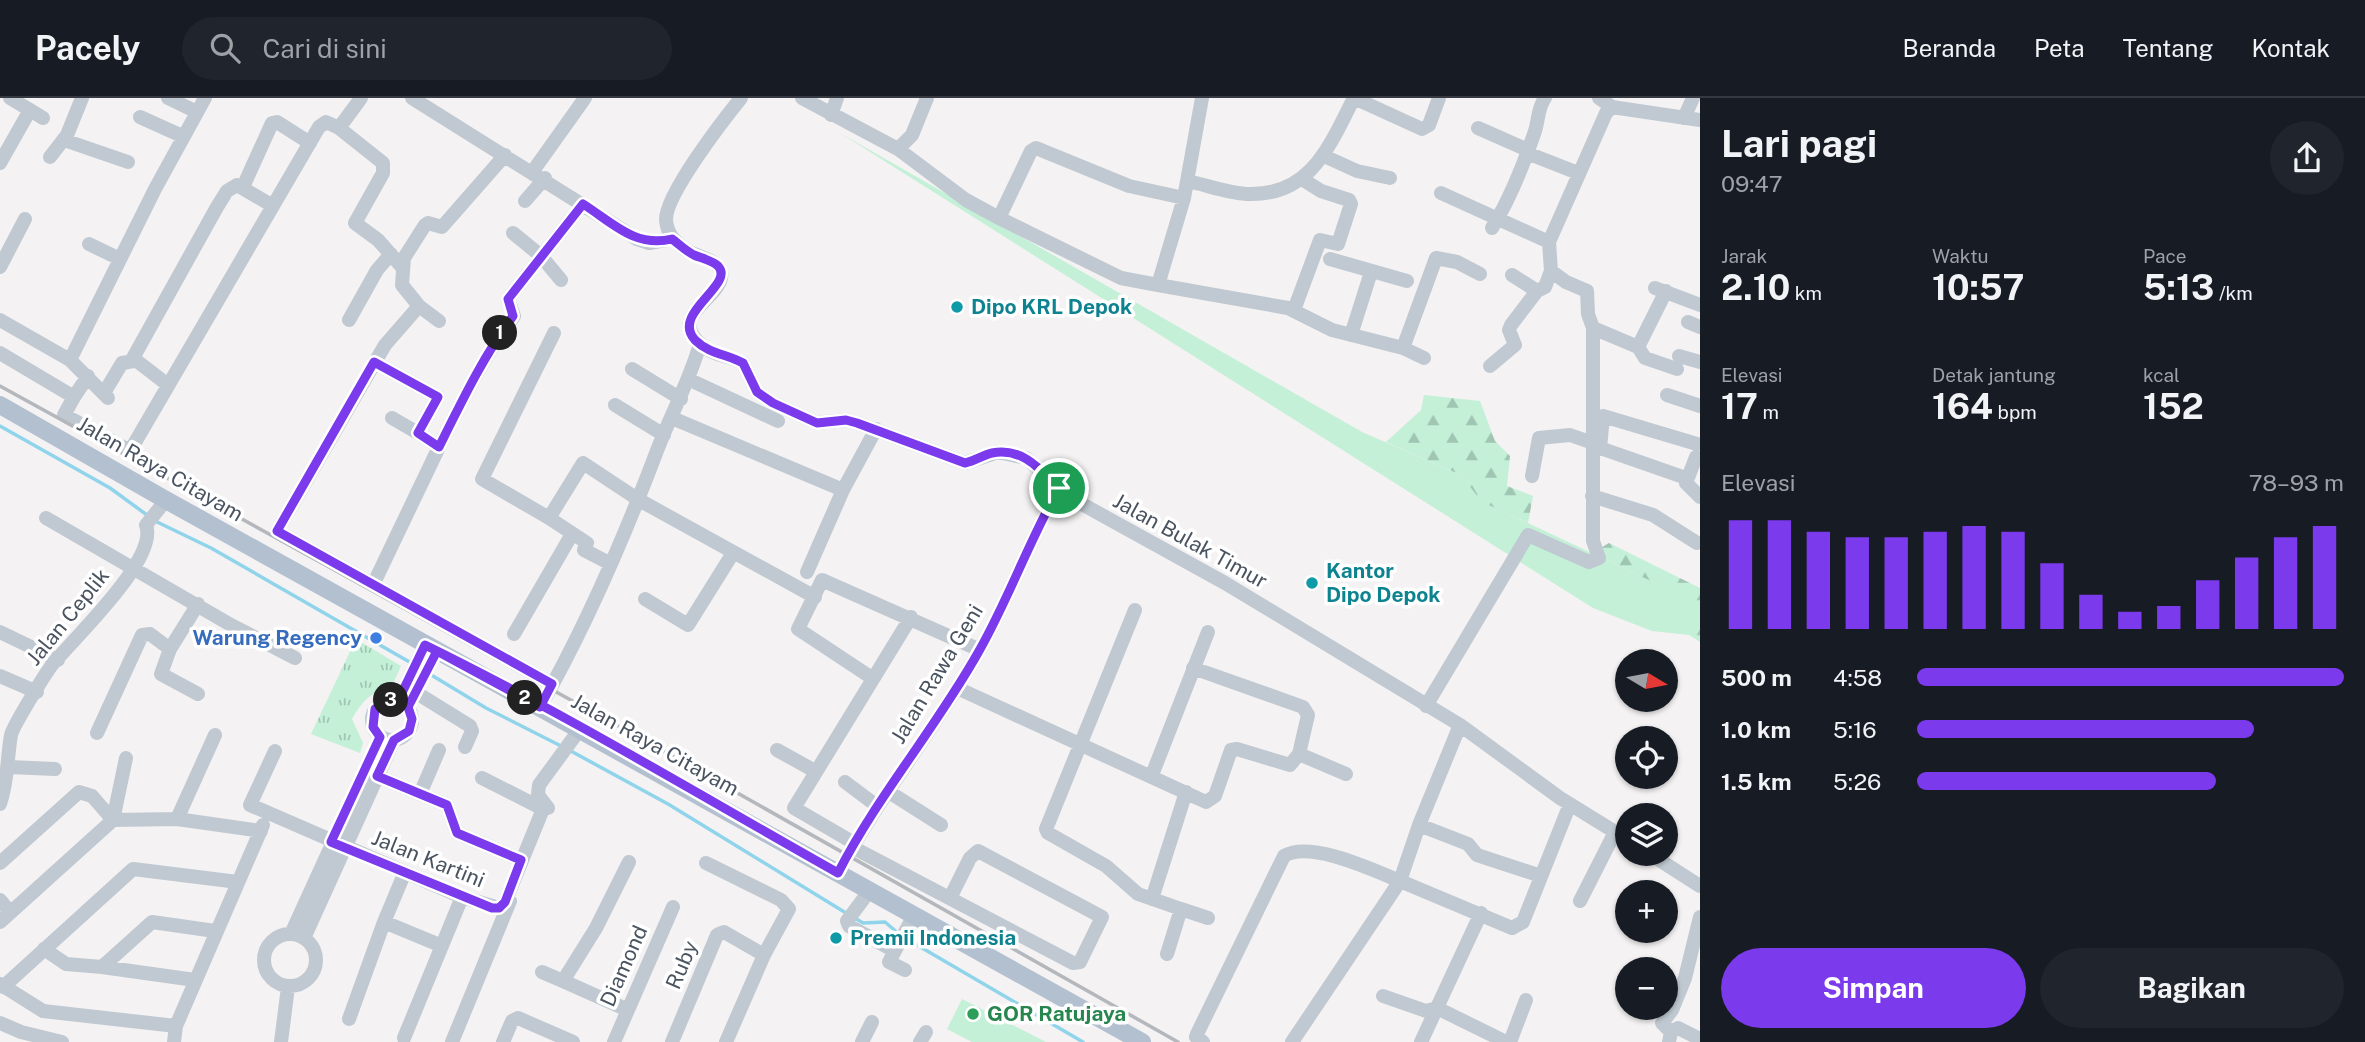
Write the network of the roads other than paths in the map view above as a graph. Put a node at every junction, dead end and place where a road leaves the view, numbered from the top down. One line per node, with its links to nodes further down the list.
1 (9, 98): 20 (street)
2 (82, 98): 30 (street)
3 (168, 98): 21 (street)
4 (205, 98): 21 (street)
5 (361, 98): 27 (street)
6 (412, 98): 34 (street)
7 (585, 98): 40 (street)
8 (741, 98): 54 (street)
9 (802, 98): 22 (street)
10 (837, 98): 22 (street)
11 (927, 98): 32 (street)
12 (1202, 98): 43 (street)
13 (1354, 98): 14 (street); 35 (street)
14 (1439, 98)
15 (1545, 98): 33 (street)
16 (1600, 98): 19 (street)
17 (1693, 98): 25 (street)
18 (1637, 105): 19 (street); 25 (street)
19 (1612, 107): 39 (street)
20 (30, 110): 24 (street); 38 (street)
21 (197, 112): 29 (street)
22 (831, 115): 32 (street)
23 (140, 117): 29 (street)
24 (43, 118)
25 (1684, 118): 26 (street)
26 (1700, 120)
27 (339, 128): 31 (street); 57 (street)
28 (1478, 128): 33 (street)
29 (182, 136): 59 (street)
30 (64, 140): 36 (street); 37 (street)
31 (310, 143): 44 (street); 49 (street)
32 (898, 149): 50 (street)
33 (1528, 151): 39 (street); 52 (street)
34 (505, 155): 40 (street); 62 (street)
35 (1324, 156): 41 (street); 42 (street)
36 (50, 157)
37 (128, 162)
38 (0, 163)
39 (1578, 173): 55 (street)
40 (539, 175): 47 (street); 48 (street)
41 (1390, 178)
42 (1302, 179): 43 (street); 73 (street)
43 (1187, 181): 46 (street)
44 (243, 187): 49 (street); 86 (street)
45 (1441, 193): 52 (street)
46 (1184, 198): 50 (street); 69 (street)
47 (525, 201)
48 (583, 204): 54 (street); 58 (street)
49 (273, 206): 93 (street)
50 (999, 218): 69 (street)
51 (24, 219): 61 (street)
52 (1495, 224): 55 (street)
53 (513, 233): 58 (street)
54 (672, 239): 80 (street)
55 (1549, 242): 63 (street)
56 (89, 244): 59 (street)
57 (391, 254): 62 (street); 75 (street)
58 (541, 256): 67 (street); 108 (street)
59 (120, 259): 85 (street)
60 (1330, 259): 64 (street)
61 (0, 267)
62 (402, 267): 72 (street)
63 (1551, 271): 70 (street); 77 (street)
64 (1371, 272): 68 (street); 79 (street)
65 (1480, 274): 82 (street)
66 (1512, 275): 70 (street)
67 (561, 280)
68 (1407, 281)
69 (1158, 285): 73 (street)
70 (1536, 291): 89 (street)
71 (1700, 305): 81 (street)
72 (419, 306): 76 (street); 87 (street)
73 (1294, 310): 79 (street)
74 (0, 320): 85 (street)
75 (349, 320)
76 (439, 321)
77 (1594, 328): 81 (street); 100 (street)
78 (554, 333): 118 (street)
79 (1351, 335): 82 (street)
80 (699, 344): 92 (street); 104 (street, Jalan Bulak Timur)
81 (1638, 347): 88 (street)
82 (1404, 348): 84 (street)
83 (0, 353): 95 (street)
84 (1424, 358)
85 (70, 360): 91 (street)
86 (134, 361): 91 (street); 93 (street)
87 (374, 362): 105 (street); 126 (street)
88 (1700, 362)
89 (1490, 366)
90 (632, 369): 96 (street)
91 (88, 376): 95 (street)
92 (690, 380): 96 (street); 103 (street)
93 (168, 385): 95 (street)
94 (1667, 395): 99 (street)
95 (74, 397)
96 (681, 399): 102 (street)
97 (0, 405): 117 (main road, Jalan Raya Citayam)
98 (615, 405): 106 (street)
99 (1700, 406)
100 (1598, 415): 107 (street); 109 (street); 111 (street)
101 (392, 418): 105 (street)
102 (672, 418): 106 (street); 113 (street)
103 (778, 421)
104 (876, 429): 112 (street, Jalan Bulak Timur); 113 (street)
105 (418, 433): 108 (street)
106 (664, 435): 116 (street)
107 (1593, 443): 110 (street); 114 (street)
108 (439, 447): 126 (street)
109 (1698, 450): 111 (street)
110 (1532, 476)
111 (1686, 478): 115 (street)
112 (1059, 488): 136 (street, Jalan Rawa Geni); 149 (street, Jalan Bulak Timur)
113 (843, 490): 125 (street)
114 (1592, 496): 121 (street); 149 (street)
115 (1700, 497)
116 (639, 500): 118 (street); 122 (street); 123 (street)
117 (162, 505): 124 (street, Jalan Ceplik); 137 (main road, Jalan Raya Citayam)
118 (549, 517): 120 (street)
119 (46, 518): 124 (street)
120 (572, 534): 123 (street); 134 (street)
121 (1697, 543)
122 (733, 553): 127 (street); 128 (street)
123 (609, 563): 144 (street)
124 (133, 569): 129 (street); 139 (street, Jalan Ceplik)
125 (807, 572)
126 (373, 585): 144 (street)
127 (815, 597): 131 (street); 143 (street)
128 (645, 599)
129 (198, 604): 135 (street); 138 (street)
130 (1135, 610): 157 (street)
131 (911, 617): 136 (street); 143 (street)
132 (0, 632): 139 (street)
133 (1208, 632): 140 (street)
134 (514, 634)
135 (170, 649): 148 (street); 153 (street)
136 (980, 650): 145 (street, Jalan Rawa Geni)
137 (428, 653): 142 (street); 151 (main road, Jalan Raya Citayam)
138 (295, 658)
139 (58, 660): 146 (street, Jalan Ceplik)
140 (1194, 668): 162 (street); 168 (street)
141 (0, 676): 146 (street)
142 (416, 676): 147 (street); 150 (street)
143 (872, 678): 166 (street)
144 (552, 684): 151 (street)
145 (957, 688): 157 (street); 172 (street, Jalan Rawa Geni)
146 (37, 692): 164 (street, Jalan Ceplik)
147 (415, 692): 150 (street); 158 (street)
148 (198, 694)
149 (1427, 702): 152 (street, Jalan Bulak Timur)
150 (403, 704): 156 (street); 156 (street)
151 (540, 707): 155 (main road, Jalan Raya Citayam)
152 (1460, 725): 176 (street, Jalan Bulak Timur); 183 (street)
153 (97, 733)
154 (215, 734): 180 (street)
155 (576, 734): 196 (main road, Jalan Raya Citayam); 244 (street)
156 (387, 739): 169 (street); 187 (street)
157 (1081, 746): 168 (street); 204 (street)
158 (465, 747)
159 (439, 750): 174 (street)
160 (777, 750): 166 (street)
161 (275, 751): 177 (street)
162 (1299, 754): 167 (street); 173 (street)
163 (126, 758): 181 (street)
164 (9, 767): 165 (street); 175 (street, Jalan Ceplik)
165 (55, 769)
166 (815, 771): 188 (street)
167 (1346, 774)
168 (1152, 775): 173 (street)
169 (377, 776): 174 (street); 187 (street)
170 (482, 778): 190 (street, Jalan Kartini)
171 (845, 782): 178 (street)
172 (889, 792): 178 (street, Jalan Rawa Geni); 182 (street)
173 (1186, 792): 204 (street)
174 (420, 794): 190 (street, Jalan Kartini)
175 (1, 795)
176 (1570, 804): 186 (street, Jalan Bulak Timur); 197 (street)
177 (250, 805): 179 (street); 184 (street)
178 (877, 806): 188 (street, Jalan Rawa Geni)
179 (268, 814): 185 (street); 187 (street, Jalan Kartini)
180 (177, 819): 181 (street); 184 (street)
181 (113, 820): 192 (street); 210 (street)
182 (941, 825)
183 (1419, 825): 197 (street); 198 (street)
184 (238, 828): 185 (street)
185 (261, 831): 199 (street)
186 (1615, 832)
187 (338, 845): 195 (street, Jalan Kartini); 216 (street)
188 (853, 845): 196 (street, Jalan Rawa Geni); 203 (street)
189 (1615, 846): 206 (street)
190 (521, 860): 202 (street, Jalan Kartini)
191 (629, 862): 226 (street)
192 (0, 863)
193 (706, 863): 221 (street)
194 (1669, 866): 200 (street)
195 (405, 872): 202 (street, Jalan Kartini); 214 (street)
196 (838, 873): 201 (main road, Jalan Raya Citayam)
197 (1541, 876): 209 (street)
198 (1400, 881): 209 (street); 251 (street); 252 (street)
199 (238, 882): 215 (street); 219 (street)
200 (1700, 886)
201 (865, 896): 213 (main road, Jalan Raya Citayam); 218 (street)
202 (463, 897): 217 (street)
203 (950, 898): 203 (street)
204 (1152, 899): 208 (street)
205 (0, 900): 210 (street)
206 (1580, 901)
207 (673, 907): 232 (street, Diamond)
208 (1181, 909): 212 (street); 220 (street)
209 (1480, 913): 231 (street)
210 (5, 917)
211 (1700, 917): 237 (street)
212 (1208, 918)
213 (910, 921): 218 (street); 250 (main road, Jalan Raya Citayam)
214 (384, 922): 217 (street); 233 (street)
215 (215, 931): 222 (street); 225 (street)
216 (298, 936): 228 (street); 228 (street)
217 (442, 946): 238 (street)
218 (896, 946): 223 (street)
219 (44, 949): 222 (street); 227 (street)
220 (1167, 954)
221 (764, 955): 247 (street, Ruby); 248 (street)
222 (102, 967): 225 (street)
223 (905, 970)
224 (542, 972): 226 (street)
225 (194, 981): 236 (street)
226 (563, 981): 232 (street)
227 (1, 985): 236 (street)
228 (288, 986): 243 (street)
229 (1383, 996): 231 (street)
230 (1526, 1000): 254 (street)
231 (1437, 1008): 253 (street); 254 (street)
232 (628, 1010): 246 (street, Diamond)
233 (349, 1019)
234 (872, 1022): 249 (street)
235 (0, 1023): 241 (street)
236 (176, 1026): 242 (street)
237 (1670, 1037): 239 (street)
238 (404, 1038)
239 (1700, 1039)
240 (564, 1040): 245 (street)
241 (62, 1042)
242 (174, 1042)
243 (281, 1042)
244 (452, 1042)
245 (503, 1042)
246 (614, 1042)
247 (672, 1042)
248 (726, 1042)
249 (862, 1042)
250 (1142, 1042)
251 (1203, 1042)
252 (1292, 1042)
253 (1421, 1042)
254 (1508, 1042)

